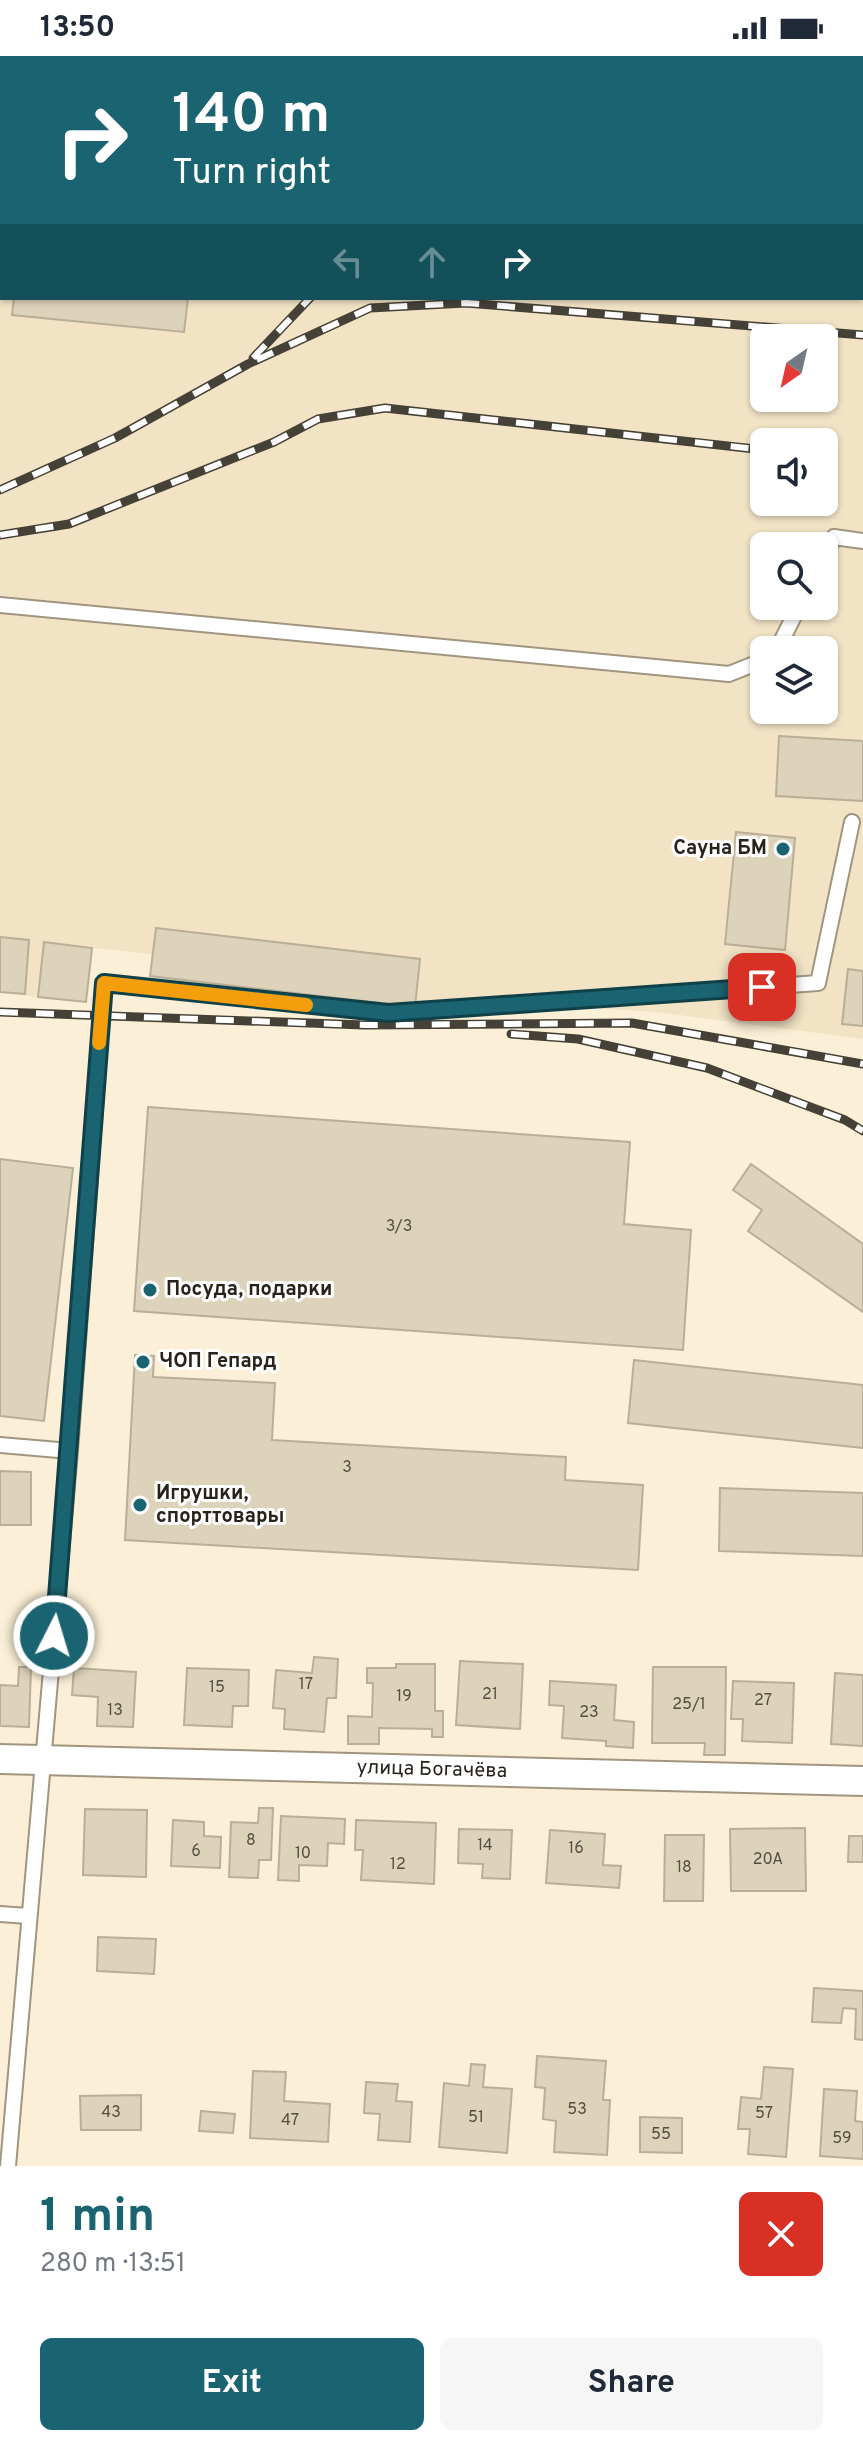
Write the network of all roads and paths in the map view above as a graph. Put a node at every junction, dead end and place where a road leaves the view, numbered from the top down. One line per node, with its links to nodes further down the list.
1 (838, 538): 2 (lane)
2 (863, 541)
3 (0, 605): 4 (lane)
4 (750, 666)
5 (852, 822): 7 (lane)
6 (0, 1445): 7 (lane)
7 (70, 1451): 9 (lane)
8 (0, 1759): 9 (street, улица Богачёва)
9 (43, 1760): 10 (street, улица Богачёва); 12 (lane)
10 (863, 1781)
11 (0, 1914): 12 (lane)
12 (28, 1916): 13 (lane)
13 (5, 2146): 14 (lane)
14 (8, 2166)

